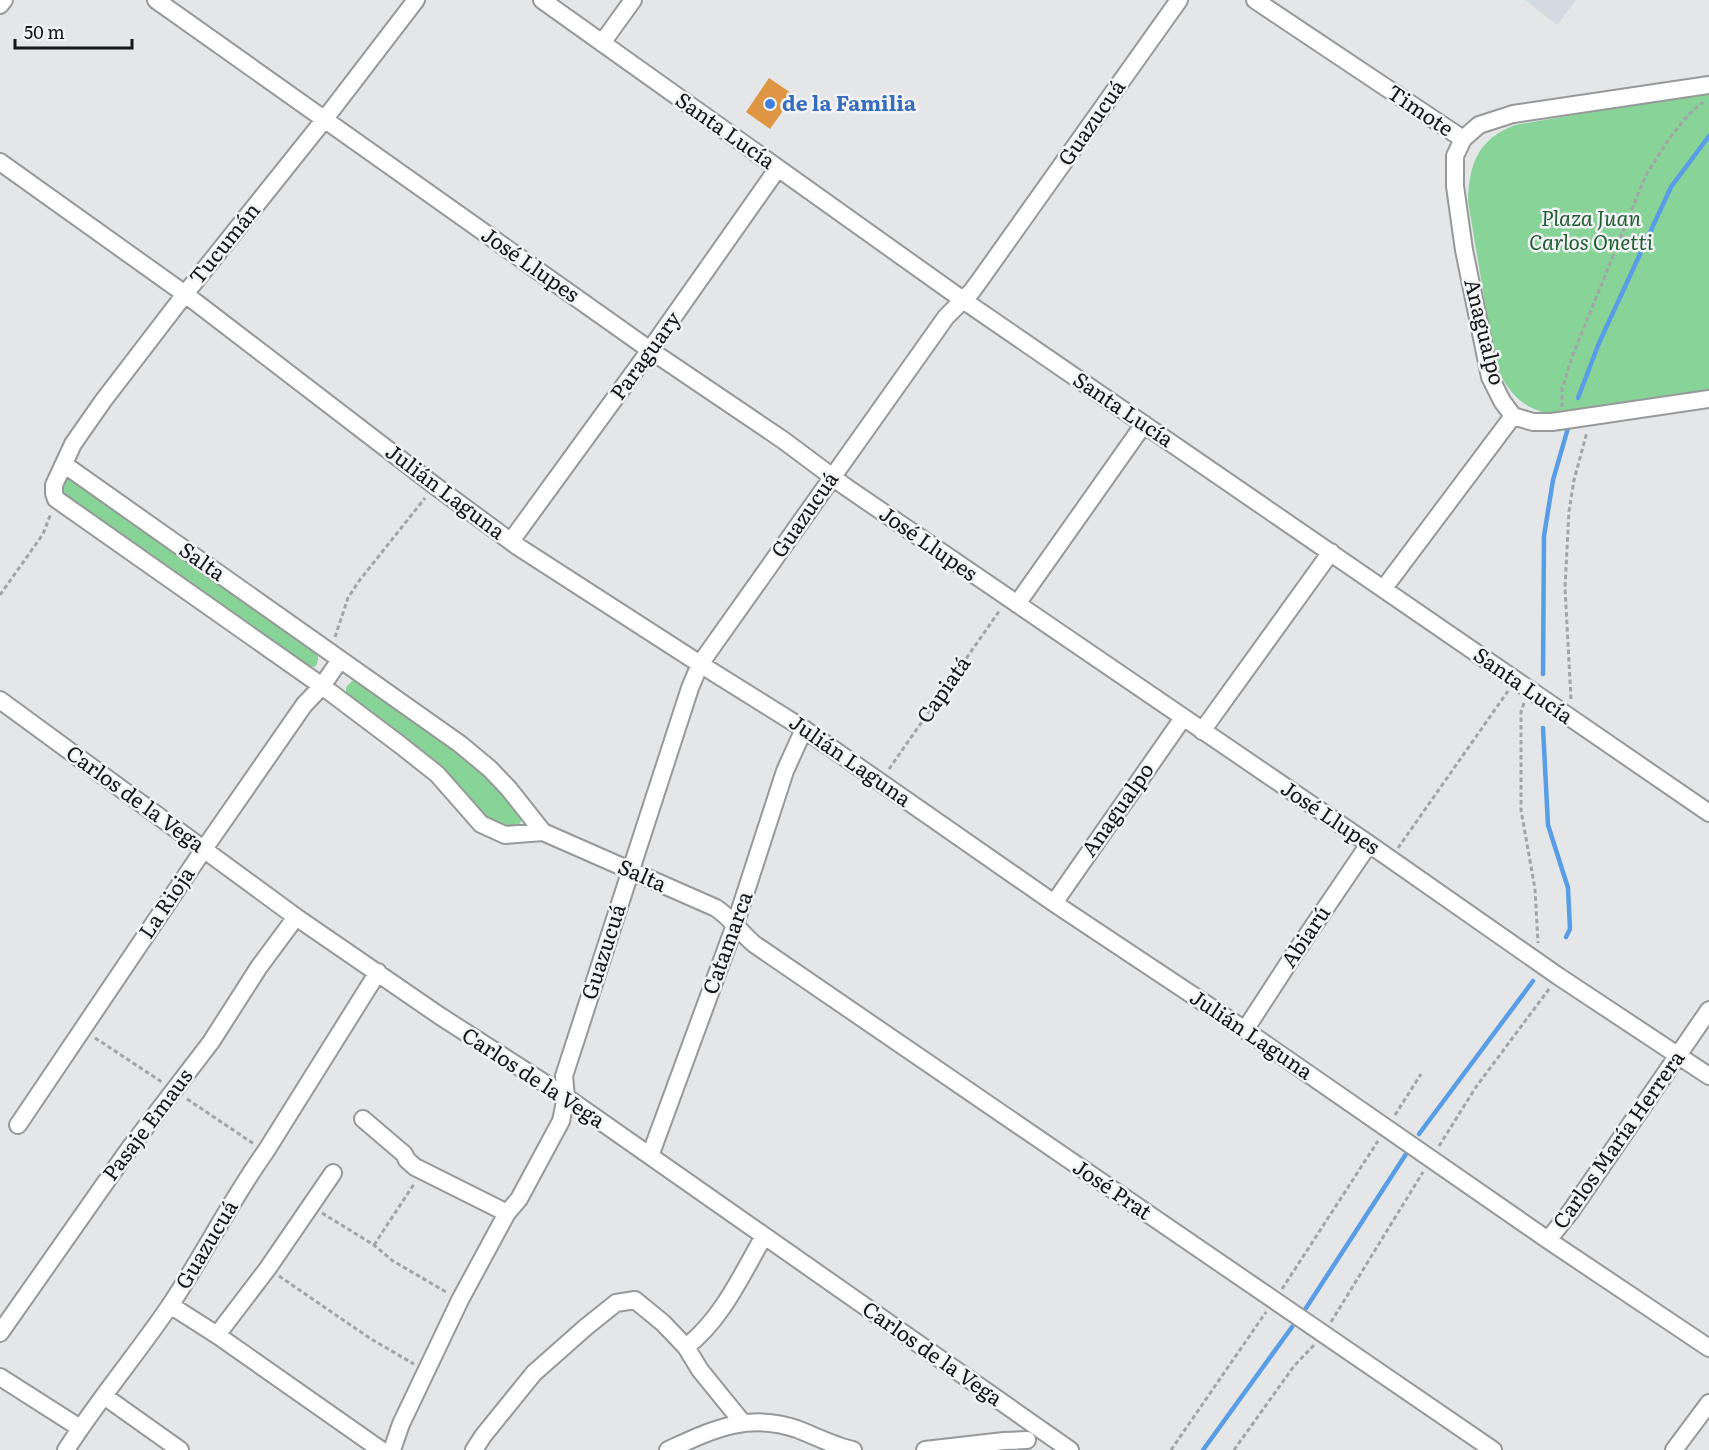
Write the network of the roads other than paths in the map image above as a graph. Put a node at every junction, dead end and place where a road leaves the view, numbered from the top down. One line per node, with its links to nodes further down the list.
1 (4, 0): 8 (street)
2 (156, 0): 11 (street, José Llupes)
3 (416, 0): 11 (street, Tucumán)
4 (542, 0): 9 (street, Santa Lucía)
5 (633, 0): 9 (street)
6 (1179, 0): 16 (street, Guazucuá)
7 (1255, 0): 12 (street, Timote)
8 (0, 5)
9 (602, 43): 14 (street, Santa Lucía)
10 (1708, 90): 12 (street, Timote)
11 (324, 120): 15 (street, Tucumán); 17 (street, José Llupes)
12 (1463, 139): 19 (street, Anagualpo)
13 (0, 162): 15 (street, Julián Laguna)
14 (777, 168): 16 (street, Santa Lucía); 17 (street, Paraguary)
15 (185, 294): 21 (street, Tucumán); 24 (street, Julián Laguna)
16 (963, 300): 20 (street, Santa Lucía); 22 (street, Guazucuá)
17 (651, 351): 22 (street, José Llupes); 24 (street, Paraguary)
18 (1709, 399): 19 (street)
19 (1513, 417): 26 (street)
20 (1144, 424): 25 (street, Santa Lucía); 27 (street)
21 (65, 465): 23 (street, Tucumán); 28 (street, Salta)
22 (833, 477): 27 (street, José Llupes); 29 (street, Guazucuá)
23 (56, 499): 30 (street, Salta)
24 (511, 542): 29 (street, Julián Laguna)
25 (1331, 552): 26 (street, Santa Lucía); 34 (street)
26 (1384, 588): 35 (street, Santa Lucía)
27 (1012, 602): 32 (street, José Llupes)
28 (335, 657): 30 (street); 36 (street, Salta)
29 (700, 664): 33 (street, Julián Laguna); 39 (street, Guazucuá)
30 (322, 686): 36 (street, Salta); 38 (street, La Rioja)
31 (0, 699): 38 (street, Carlos de la Vega)
32 (1183, 718): 34 (street, José Llupes); 40 (street, Anagualpo)
33 (804, 729): 40 (street, Julián Laguna); 42 (street, Catamarca)
34 (1202, 731): 37 (street, José Llupes)
35 (1709, 813)
36 (543, 832): 39 (street, Salta)
37 (1369, 844): 45 (street, Abiarú); 46 (street, José Llupes)
38 (204, 849): 41 (street, Carlos de la Vega); 50 (street, La Rioja)
39 (631, 871): 42 (street, Salta); 48 (street, Guazucuá)
40 (1054, 903): 45 (street, Julián Laguna)
41 (296, 917): 43 (street, Carlos de la Vega); 57 (street, Pasaje Emaus)
42 (735, 926): 51 (street, Catamarca); 76 (street, José Prat)
43 (378, 972): 48 (street, Carlos de la Vega); 56 (street, Guazucuá)
44 (1709, 1010): 46 (street, Carlos María Herrera)
45 (1245, 1030): 55 (street, Julián Laguna)
46 (1679, 1055): 47 (street, José Llupes); 55 (street, Carlos María Herrera)
47 (1709, 1076)
48 (566, 1098): 51 (street, Carlos de la Vega); 53 (street, Guazucuá)
49 (363, 1119): 53 (street)
50 (18, 1125)
51 (651, 1156): 54 (street, Carlos de la Vega)
52 (333, 1173): 58 (street)
53 (507, 1213): 70 (street, Guazucuá)
54 (764, 1236): 59 (street); 66 (street, Carlos de la Vega)
55 (1548, 1240): 60 (street, Julián Laguna)
56 (170, 1305): 58 (street); 62 (street, Guazucuá)
57 (0, 1333)
58 (217, 1335): 69 (street)
59 (686, 1347): 64 (street); 71 (street)
60 (1709, 1348)
61 (0, 1377): 65 (street)
62 (104, 1396): 65 (street, Guazucuá); 68 (street)
63 (1709, 1403): 77 (street)
64 (743, 1422): 72 (street); 73 (street)
65 (80, 1428): 67 (street, Guazucuá)
66 (1028, 1439): 74 (street); 75 (street, Carlos de la Vega)
67 (66, 1450)
68 (180, 1450)
69 (381, 1450)
70 (392, 1450)
71 (474, 1450)
72 (668, 1450)
73 (853, 1450)
74 (925, 1450)
75 (1070, 1450)
76 (1493, 1450)
77 (1674, 1450)

